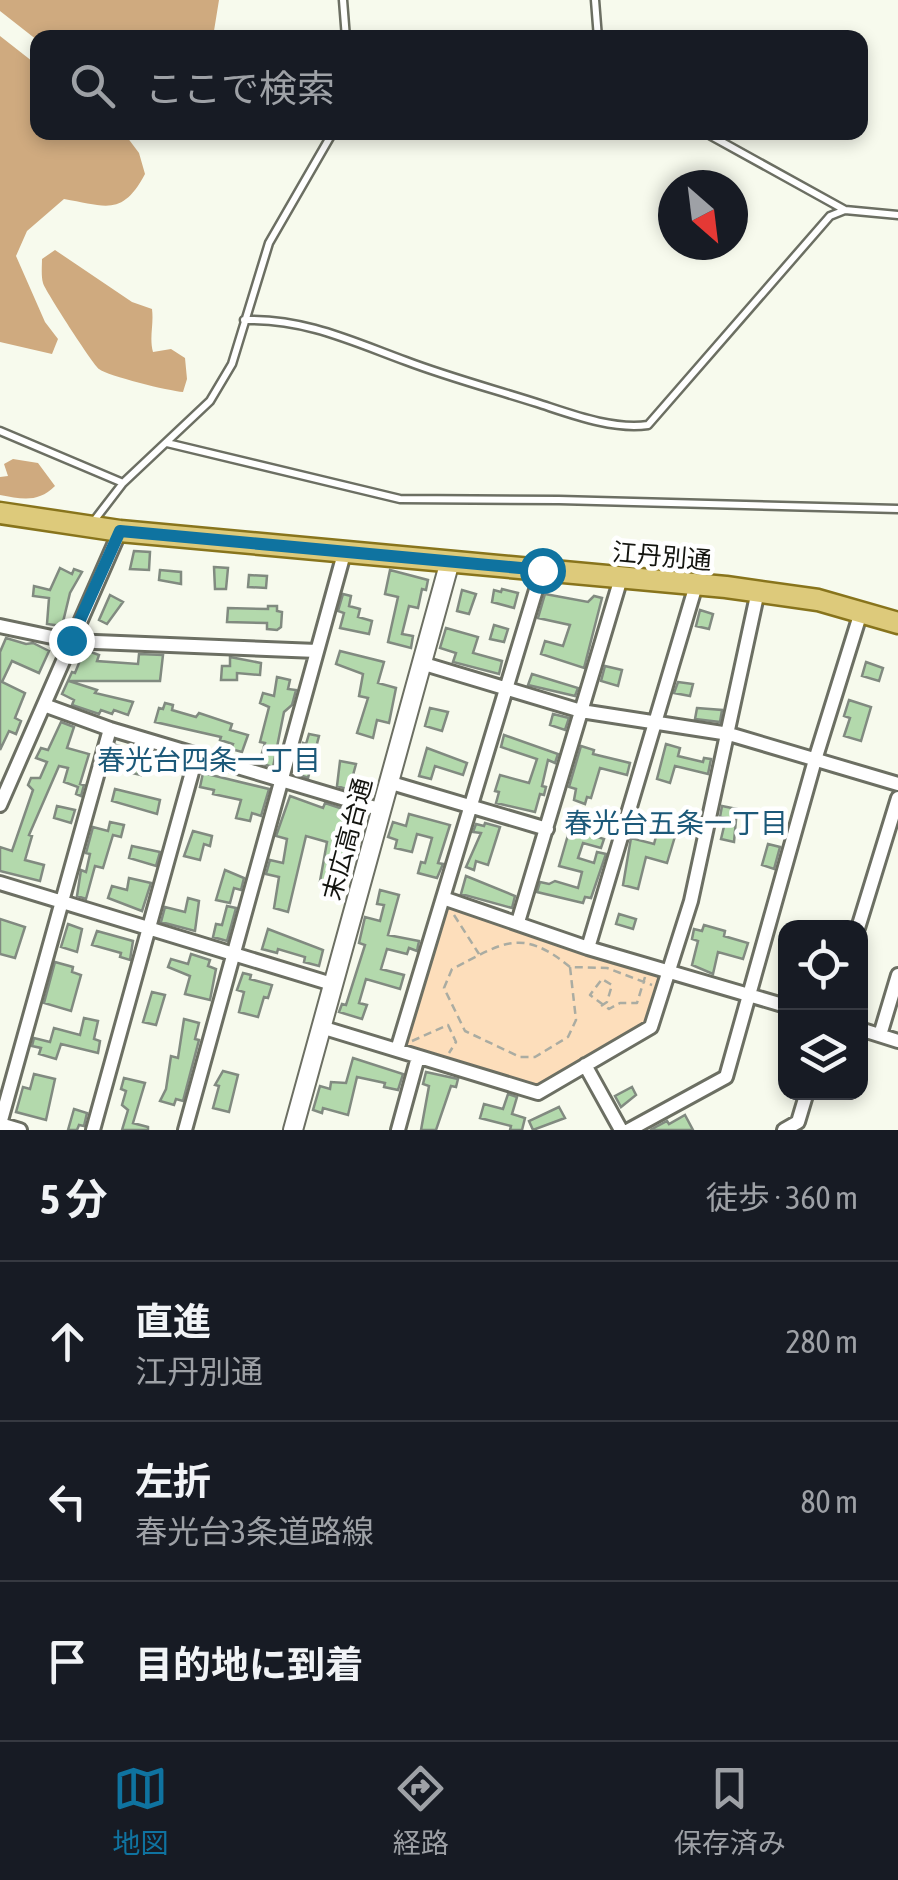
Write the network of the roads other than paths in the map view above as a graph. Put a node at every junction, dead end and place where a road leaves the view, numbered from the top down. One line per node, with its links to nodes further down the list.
1 (343, 0): 3 (lane)
2 (595, 0): 4 (lane)
3 (345, 30)
4 (597, 30)
5 (329, 140): 9 (lane)
6 (718, 140): 7 (lane)
7 (845, 210): 8 (lane); 9 (lane)
8 (898, 214)
9 (244, 320): 11 (lane)
10 (0, 431): 12 (lane)
11 (167, 443): 12 (lane); 13 (lane)
12 (123, 484): 15 (lane)
13 (898, 509)
14 (0, 513): 15 (main road, 江丹別通)
15 (90, 527): 16 (main road, 江丹別通)
16 (120, 531): 17 (main road, 江丹別通); 26 (street)
17 (346, 550): 18 (main road, 江丹別通); 27 (street)
18 (450, 562): 19 (main road, 江丹別通); 28 (street, 末広高台通)
19 (542, 570): 20 (main road, 江丹別通); 29 (street)
20 (621, 578): 21 (main road, 江丹別通); 31 (street)
21 (696, 585): 22 (main road, 江丹別通); 32 (street)
22 (758, 591): 23 (main road, 江丹別通); 34 (street)
23 (861, 612): 24 (main road, 江丹別通); 36 (street)
24 (898, 623)
25 (0, 626): 26 (street)
26 (71, 640): 27 (street); 30 (street)
27 (317, 652): 37 (street)
28 (421, 663): 29 (street); 38 (street, 末広高台通)
29 (506, 689): 31 (street); 42 (street)
30 (44, 705): 33 (street); 41 (street)
31 (581, 711): 32 (street); 44 (street)
32 (654, 723): 34 (street); 51 (street)
33 (110, 729): 35 (street); 46 (street)
34 (729, 734): 36 (street); 53 (street)
35 (197, 754): 37 (street); 50 (street)
36 (815, 760): 39 (street); 56 (street)
37 (283, 780): 43 (street); 52 (street)
38 (388, 782): 42 (street); 43 (street, 末広高台通)
39 (898, 784)
40 (898, 798): 48 (street)
41 (0, 805)
42 (472, 806): 44 (street); 47 (street)
43 (382, 810): 55 (street, 末広高台通)
44 (547, 829): 49 (street)
45 (0, 883): 46 (street)
46 (63, 901): 50 (street); 66 (street)
47 (442, 902): 49 (street); 62 (street)
48 (860, 920)
49 (518, 922): 51 (street)
50 (148, 926): 52 (street); 68 (street)
51 (588, 948): 53 (street)
52 (234, 954): 55 (street); 69 (street)
53 (668, 971): 56 (street); 64 (street)
54 (898, 974): 60 (street)
55 (332, 984): 58 (street, 末広高台通)
56 (748, 994): 57 (street); 73 (street)
57 (778, 1003)
58 (321, 1026): 62 (street); 70 (street, 末広高台通)
59 (868, 1031): 60 (street)
60 (880, 1035): 61 (street)
61 (898, 1041)
62 (398, 1045): 63 (street)
63 (418, 1057): 64 (street); 71 (street)
64 (585, 1065): 72 (street)
65 (805, 1100): 74 (street)
66 (0, 1124): 67 (street)
67 (20, 1130)
68 (92, 1130)
69 (185, 1130)
70 (293, 1130)
71 (398, 1130)
72 (621, 1130)
73 (630, 1130)
74 (784, 1130)

